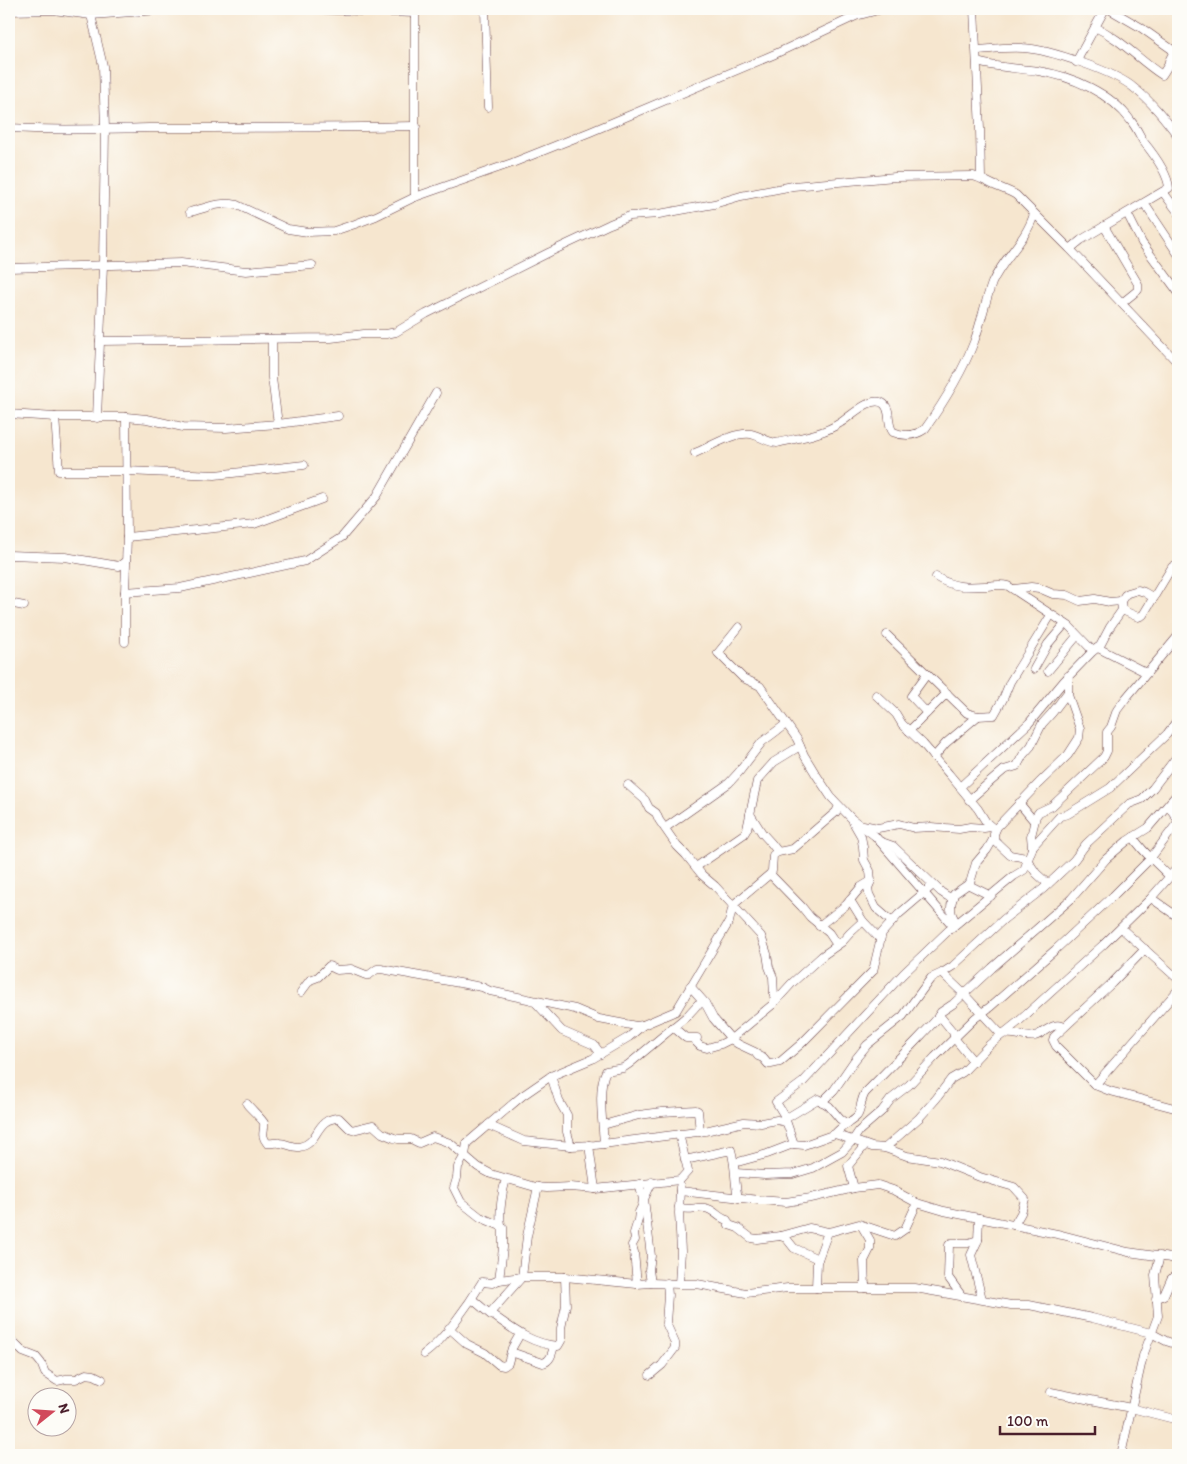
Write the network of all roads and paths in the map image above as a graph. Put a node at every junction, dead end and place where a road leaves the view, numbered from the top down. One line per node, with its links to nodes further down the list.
1 (173, 9): 11 (street)
2 (309, 9): 10 (street)
3 (485, 9): 17 (street)
4 (882, 9): 24 (street)
5 (974, 9): 13 (street)
6 (1105, 9): 12 (street)
7 (1109, 9): 14 (street)
8 (44, 10): 9 (street); 11 (street)
9 (9, 11)
10 (415, 11): 18 (street)
11 (91, 15): 20 (street)
12 (1095, 28): 14 (street); 16 (street)
13 (977, 50): 15 (street); 16 (street)
14 (1176, 52)
15 (977, 62): 22 (street); 23 (street)
16 (1076, 62): 21 (street)
17 (488, 107)
18 (416, 126): 20 (street); 24 (street)
19 (9, 128): 20 (street)
20 (105, 129): 33 (street)
21 (1178, 136)
22 (981, 178): 29 (street); 38 (street)
23 (1163, 192): 25 (street); 27 (street)
24 (415, 197): 26 (street)
25 (1144, 203): 28 (street); 32 (street)
26 (190, 212)
27 (1178, 212)
28 (1126, 213): 30 (street); 36 (street)
29 (1034, 214): 31 (street); 48 (street)
30 (1104, 226): 31 (street); 37 (street)
31 (1070, 250): 37 (street)
32 (1178, 254)
33 (103, 265): 34 (street); 35 (street); 39 (street)
34 (312, 265)
35 (9, 268)
36 (1178, 292)
37 (1122, 303): 40 (street)
38 (272, 339): 39 (street); 47 (street)
39 (100, 341): 45 (street)
40 (1178, 363)
41 (436, 393): 60 (street)
42 (9, 414): 44 (street)
43 (338, 416): 47 (street)
44 (55, 417): 45 (street); 50 (street)
45 (97, 418): 46 (street)
46 (126, 418): 47 (street); 50 (street)
47 (278, 424)
48 (695, 453)
49 (304, 465): 50 (street)
50 (127, 471): 52 (street)
51 (322, 500): 52 (street)
52 (127, 536): 54 (street)
53 (9, 555): 55 (street)
54 (126, 561): 55 (street); 57 (street)
55 (116, 565): 57 (street)
56 (1175, 565): 61 (street)
57 (126, 573): 60 (street)
58 (936, 577): 59 (street)
59 (1014, 589): 62 (street); 66 (street)
60 (125, 592): 72 (street)
61 (1154, 598): 62 (street); 65 (street)
62 (1122, 601): 65 (street)
63 (9, 603): 64 (street)
64 (24, 606)
65 (1122, 610): 73 (street)
66 (1051, 615): 67 (street); 83 (street)
67 (1065, 624): 70 (street); 74 (street)
68 (739, 627): 85 (street)
69 (887, 635): 77 (street)
70 (1077, 636): 73 (street); 75 (street)
71 (1178, 636): 76 (street)
72 (125, 642)
73 (1095, 650): 76 (street); 78 (street)
74 (1034, 669)
75 (1048, 671)
76 (1147, 673): 99 (street)
77 (926, 674): 80 (street); 82 (street)
78 (1068, 676): 79 (street); 91 (street)
79 (1068, 692): 93 (street); 94 (street)
80 (947, 693): 82 (street); 83 (street)
81 (876, 696): 86 (street)
82 (927, 713): 86 (street)
83 (978, 716): 89 (street)
84 (1178, 719): 106 (street)
85 (786, 724): 87 (street); 101 (street)
86 (910, 731): 89 (street)
87 (800, 746): 96 (street); 97 (street)
88 (1178, 755): 115 (street)
89 (934, 756): 91 (street)
90 (628, 785): 101 (street)
91 (960, 787): 93 (street)
92 (1178, 794): 95 (street)
93 (969, 800): 102 (street)
94 (1019, 803): 99 (street); 102 (street)
95 (1168, 805): 100 (street); 103 (street)
96 (839, 806): 98 (street); 107 (street)
97 (750, 814): 107 (street); 111 (street)
98 (855, 821): 102 (street); 105 (street); 114 (street)
99 (1034, 821): 106 (street)
100 (1178, 821): 108 (street)
101 (665, 828): 111 (street)
102 (993, 828): 104 (street)
103 (1133, 837): 108 (street); 138 (street)
104 (993, 839): 109 (street); 117 (street)
105 (878, 840): 116 (street); 118 (street)
106 (1032, 848): 109 (street)
107 (778, 852): 112 (street)
108 (1150, 859): 113 (street); 142 (street)
109 (1028, 860): 115 (street); 119 (street)
110 (1178, 867): 113 (street)
111 (696, 868): 123 (street)
112 (770, 874): 123 (street); 128 (street)
113 (1169, 876): 121 (street)
114 (871, 880): 122 (street); 126 (street)
115 (1048, 884): 133 (street)
116 (933, 885): 118 (street); 120 (street)
117 (969, 885): 119 (street); 120 (street)
118 (925, 892): 126 (street); 127 (street)
119 (991, 896): 127 (street)
120 (952, 898): 127 (street)
121 (1151, 898): 124 (street); 129 (street)
122 (850, 900): 125 (street); 128 (street)
123 (733, 906): 135 (street); 140 (street)
124 (1178, 917)
125 (864, 921): 130 (street); 131 (street)
126 (892, 922): 130 (street)
127 (955, 925): 157 (street)
128 (819, 926): 131 (street)
129 (1121, 928): 132 (street); 147 (street)
130 (880, 938): 148 (street)
131 (837, 945): 140 (street)
132 (1145, 949): 134 (street); 145 (street)
133 (942, 973): 138 (street); 154 (street)
134 (1178, 979)
135 (690, 986): 141 (street); 144 (street)
136 (1178, 990): 153 (street)
137 (301, 992): 139 (street)
138 (964, 994): 142 (street); 143 (street)
139 (530, 999): 144 (street); 150 (street)
140 (775, 1001): 148 (street)
141 (705, 1003): 146 (street); 148 (street)
142 (982, 1013): 147 (street); 149 (street)
143 (939, 1015): 149 (street); 158 (street)
144 (643, 1025): 150 (street)
145 (1064, 1027): 147 (street); 153 (street)
146 (673, 1028): 148 (street); 160 (street)
147 (1003, 1034): 151 (street)
148 (731, 1039)
149 (955, 1039): 151 (street); 164 (street)
150 (601, 1054): 152 (street)
151 (974, 1062): 170 (street)
152 (551, 1076): 159 (street); 169 (street)
153 (1095, 1085): 156 (street)
154 (822, 1102): 157 (street); 158 (street)
155 (247, 1104): 171 (street)
156 (1178, 1109)
157 (786, 1120): 161 (street); 166 (street)
158 (846, 1123): 163 (street)
159 (488, 1125): 169 (street); 171 (street)
160 (603, 1125): 161 (street); 165 (street)
161 (700, 1132): 162 (street)
162 (679, 1134): 165 (street); 172 (street)
163 (835, 1134): 164 (street); 166 (street)
164 (853, 1140): 168 (street); 174 (street)
165 (604, 1144): 167 (street)
166 (794, 1144): 173 (street)
167 (589, 1145): 169 (street); 181 (street)
168 (865, 1145): 170 (street); 180 (street)
169 (571, 1146)
170 (885, 1148): 189 (street)
171 (465, 1156): 175 (street); 187 (street)
172 (685, 1160): 173 (street); 176 (street)
173 (734, 1163): 174 (street)
174 (736, 1173): 183 (street)
175 (506, 1179): 179 (street); 187 (street)
176 (680, 1180): 177 (street); 182 (street)
177 (652, 1182): 178 (street); 200 (street)
178 (639, 1184): 181 (street); 202 (street)
179 (538, 1187): 181 (street); 197 (street)
180 (854, 1188): 183 (street); 184 (street)
181 (595, 1189)
182 (680, 1191): 183 (street); 185 (street)
183 (738, 1198)
184 (917, 1203): 186 (street); 188 (street)
185 (679, 1207): 191 (street); 203 (street)
186 (979, 1218): 189 (street); 192 (street)
187 (501, 1225): 199 (street)
188 (861, 1225): 190 (street); 205 (street)
189 (1014, 1225): 193 (street)
190 (828, 1232): 191 (street); 194 (street)
191 (780, 1236): 194 (street)
192 (978, 1240): 206 (street); 208 (street)
193 (1160, 1256): 195 (street); 209 (street)
194 (818, 1258): 204 (street)
195 (1178, 1259)
196 (1178, 1273): 209 (street)
197 (522, 1277): 198 (street); 199 (street); 210 (street)
198 (565, 1277): 202 (street); 216 (street)
199 (499, 1280): 207 (street)
200 (651, 1282): 201 (street); 202 (street)
201 (667, 1283): 203 (street); 219 (street)
202 (637, 1284)
203 (679, 1284): 204 (street)
204 (816, 1288): 205 (street)
205 (864, 1288): 206 (street)
206 (961, 1295): 208 (street)
207 (472, 1299): 210 (street); 211 (street)
208 (982, 1299): 212 (street)
209 (1156, 1299): 212 (street)
210 (490, 1313): 213 (street)
211 (449, 1328): 217 (street); 218 (street)
212 (1151, 1333): 215 (street); 222 (street)
213 (520, 1334): 216 (street); 217 (street)
214 (9, 1338): 220 (street)
215 (1178, 1345)
216 (554, 1346): 217 (street)
217 (511, 1352)
218 (424, 1354)
219 (650, 1375)
220 (102, 1380)
221 (1052, 1392): 222 (street)
222 (1131, 1408): 223 (street); 224 (street)
223 (1178, 1420)
224 (1121, 1455)

